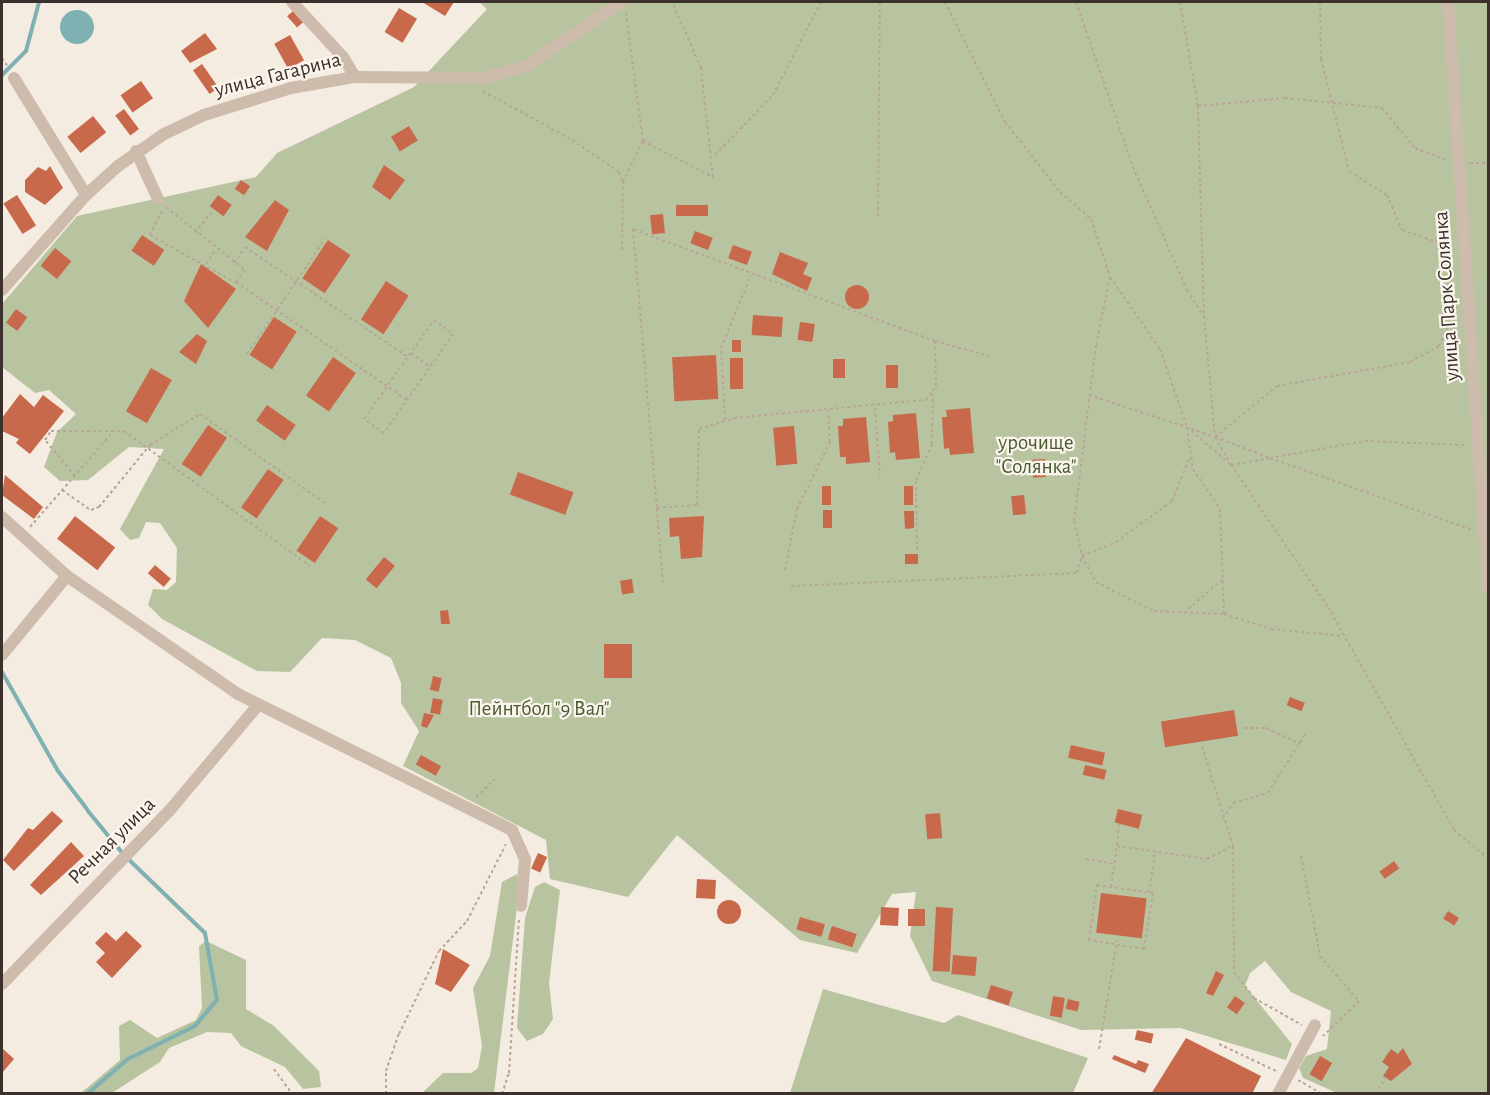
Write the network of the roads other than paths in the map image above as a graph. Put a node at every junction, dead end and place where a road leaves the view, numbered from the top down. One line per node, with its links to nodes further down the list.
1 (292, 2): 4 (street, улица Гагарина)
2 (624, 2): 4 (street)
3 (1448, 2): 12 (street, улица Парк Солянка)
4 (355, 77): 6 (street, улица Гагарина)
5 (14, 78): 7 (street)
6 (136, 152): 7 (street, улица Гагарина); 8 (street)
7 (86, 195): 9 (street, улица Гагарина)
8 (161, 202)
9 (2, 290)
10 (2, 519): 11 (street)
11 (68, 576): 13 (street); 14 (street)
12 (1488, 588)
13 (2, 652)
14 (259, 704): 15 (street); 16 (street, Речная улица)
15 (520, 906)
16 (2, 984)
17 (1313, 1028): 18 (street)
18 (1278, 1094)

